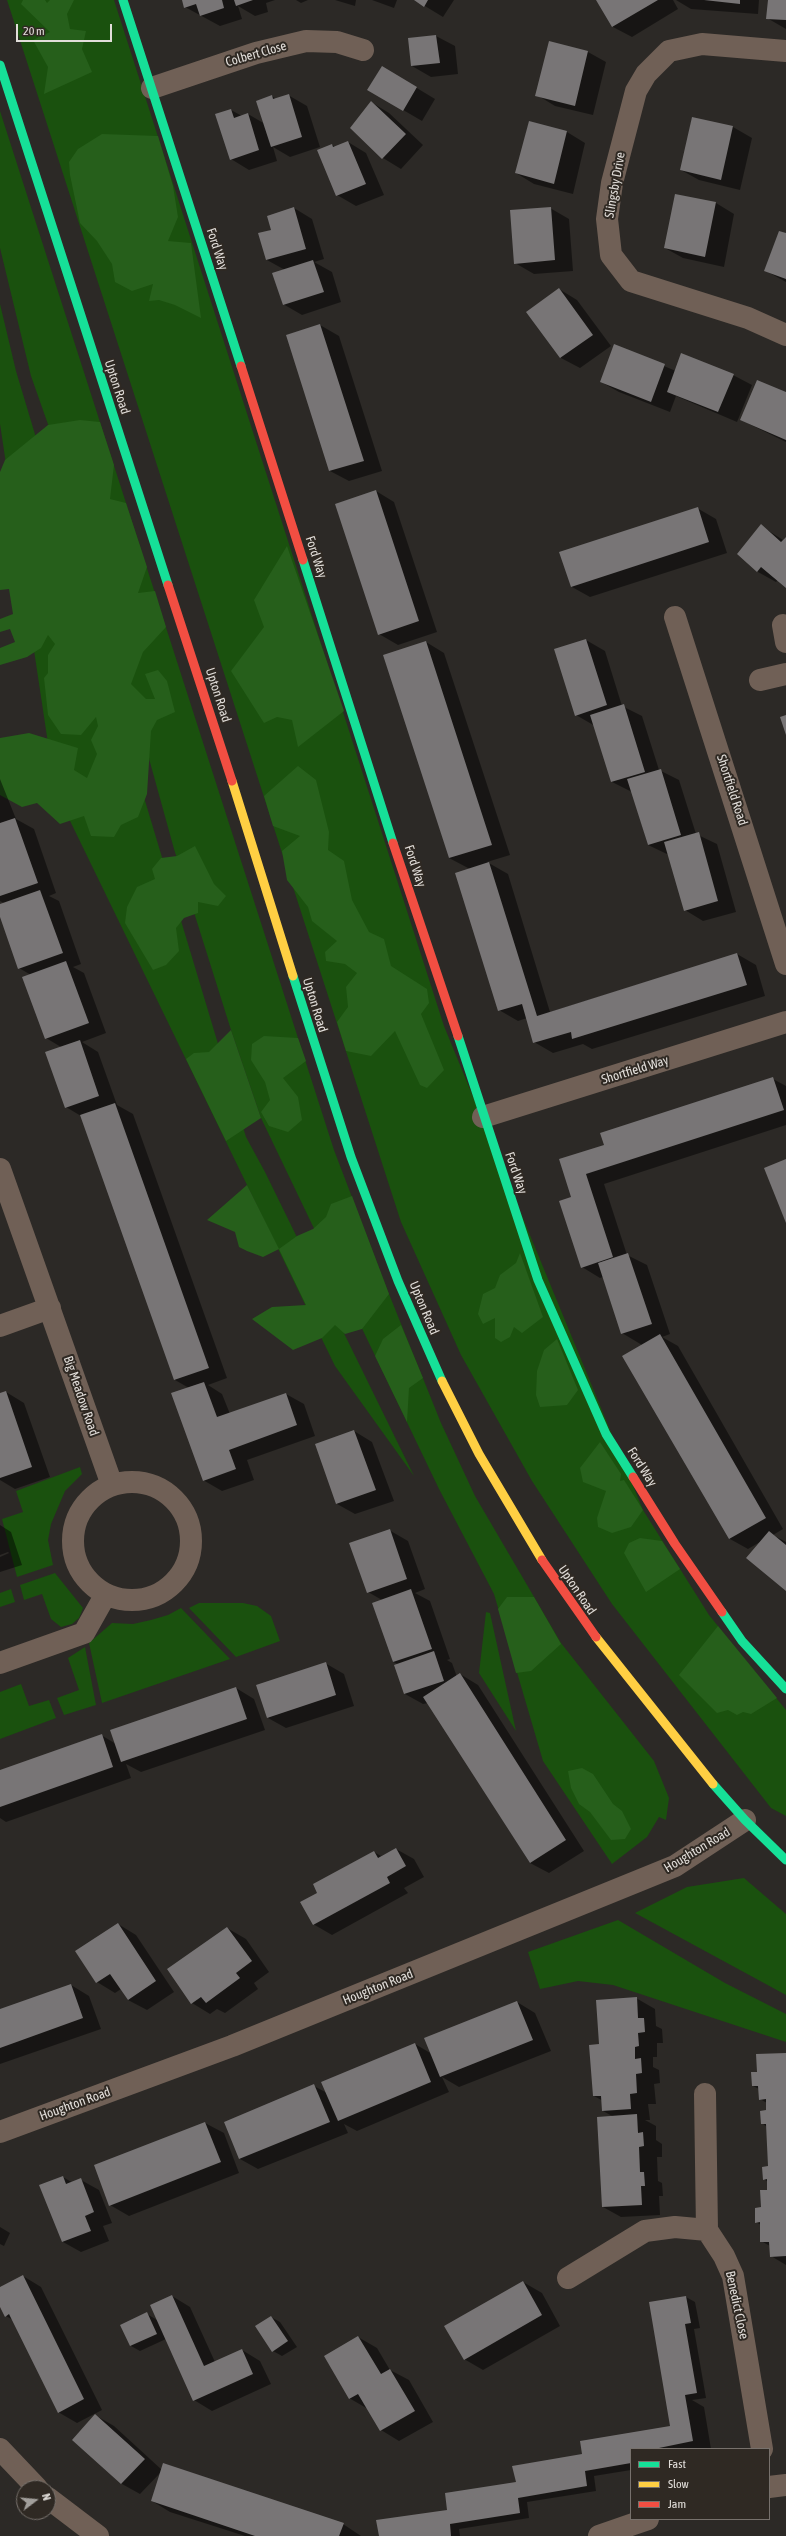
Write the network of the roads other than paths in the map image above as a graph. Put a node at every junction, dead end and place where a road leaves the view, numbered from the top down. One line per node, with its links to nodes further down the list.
1 (123, 0): 5 (main road, Ford Way)
2 (362, 50): 5 (street, Colbert Close)
3 (786, 51): 6 (street, Slingsby Drive)
4 (0, 65): 20 (main road, Upton Road)
5 (152, 88): 12 (main road, Ford Way)
6 (786, 335)
7 (675, 617): 10 (street, Shortfield Road)
8 (786, 674): 9 (street)
9 (760, 680)
10 (786, 964)
11 (786, 1022): 12 (street, Shortfield Way)
12 (483, 1117): 19 (main road, Ford Way)
13 (0, 1169): 14 (street, Big Meadow Road)
14 (50, 1308): 15 (street); 16 (street, Big Meadow Road)
15 (0, 1326)
16 (112, 1485): 17 (street); 17 (street)
17 (106, 1594): 18 (street)
18 (0, 1662)
19 (786, 1689)
20 (745, 1820): 21 (main road, Upton Road); 23 (street, Houghton Road)
21 (786, 1860)
22 (705, 2094): 24 (street)
23 (0, 2132)
24 (707, 2230): 25 (street); 26 (street, Benedict Close)
25 (568, 2278)
26 (762, 2448)
27 (0, 2449): 28 (street)
28 (29, 2480)
29 (786, 2485): 30 (street)
30 (770, 2487)
31 (56, 2504): 33 (street)
32 (645, 2520): 34 (street)
33 (98, 2536)
34 (599, 2536)

